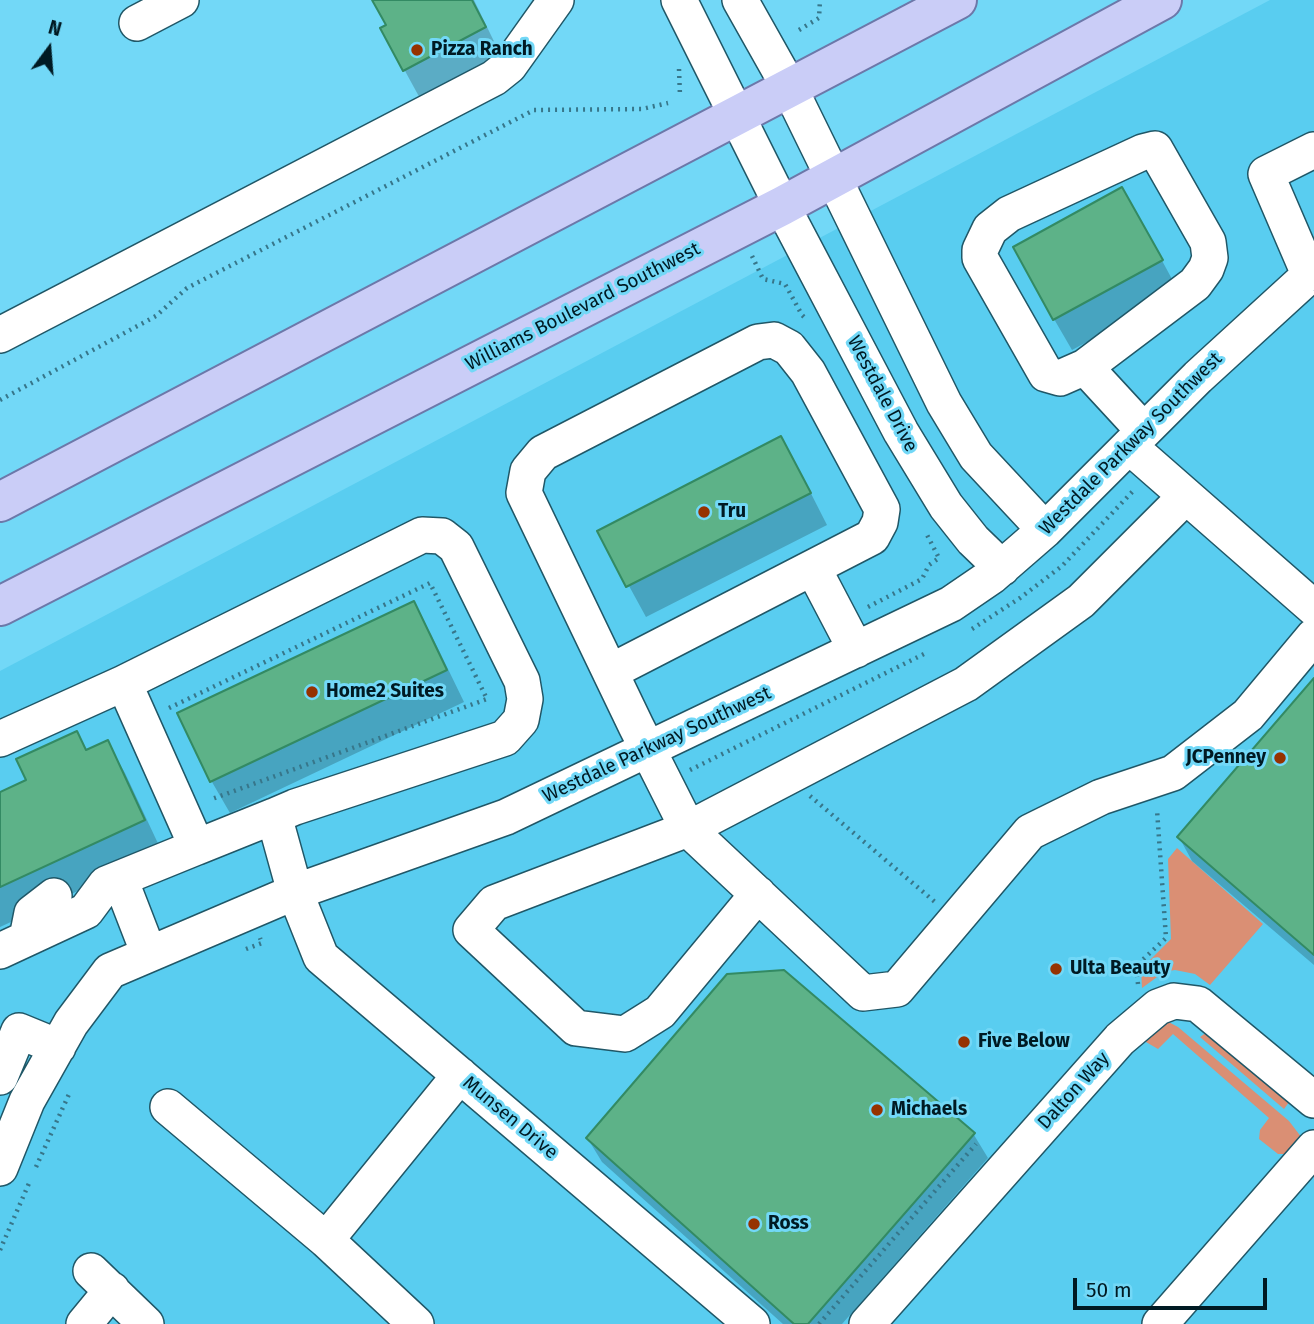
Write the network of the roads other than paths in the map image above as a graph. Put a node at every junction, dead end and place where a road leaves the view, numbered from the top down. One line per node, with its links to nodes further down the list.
1 (181, 0): 7 (street)
2 (556, 0): 14 (street)
3 (679, 0): 9 (street, Westdale Drive)
4 (740, 0): 8 (street)
5 (957, 0): 8 (main road)
6 (1162, 0): 11 (main road, Williams Boulevard Southwest)
7 (137, 23)
8 (789, 87): 9 (main road); 11 (street)
9 (737, 117): 12 (street, Westdale Drive); 18 (main road)
10 (1314, 150): 13 (street)
11 (832, 179): 12 (main road, Williams Boulevard Southwest); 19 (street)
12 (782, 206): 21 (street, Westdale Drive); 22 (main road, Williams Boulevard Southwest)
13 (1312, 273): 16 (street, Westdale Parkway Southwest)
14 (0, 335)
15 (1085, 367): 15 (street); 16 (street)
16 (1136, 438): 17 (street); 19 (street, Westdale Parkway Southwest)
17 (1186, 496): 23 (street); 31 (street)
18 (0, 502)
19 (1045, 530): 21 (street, Westdale Parkway Southwest)
20 (813, 568): 25 (street); 26 (street); 26 (street)
21 (1002, 568): 25 (street, Westdale Parkway Southwest)
22 (0, 606)
23 (1314, 608)
24 (1314, 636): 35 (street)
25 (856, 650): 29 (street, Westdale Parkway Southwest)
26 (610, 672): 29 (street)
27 (124, 683): 28 (street); 30 (street); 32 (street)
28 (0, 739)
29 (648, 750): 31 (street); 34 (street, Westdale Parkway Southwest)
30 (274, 816): 32 (street); 34 (street, Munsen Drive)
31 (688, 829): 35 (street); 35 (street)
32 (197, 848): 33 (street)
33 (113, 881): 36 (street); 36 (street); 37 (street)
34 (295, 892): 37 (street, Westdale Parkway Southwest); 39 (street, Munsen Drive)
35 (758, 894)
36 (13, 945)
37 (149, 954): 38 (street, Westdale Parkway Southwest)
38 (58, 1047): 40 (street); 44 (street, Westdale Parkway Southwest)
39 (460, 1075): 45 (street); 49 (street, Munsen Drive)
40 (0, 1077)
41 (1314, 1100): 50 (street, Dalton Way)
42 (168, 1107): 45 (street)
43 (1314, 1148): 51 (street)
44 (0, 1168)
45 (326, 1240): 46 (street)
46 (396, 1318)
47 (84, 1324): 48 (street)
48 (146, 1324)
49 (752, 1324)
50 (867, 1324)
51 (1160, 1324)

